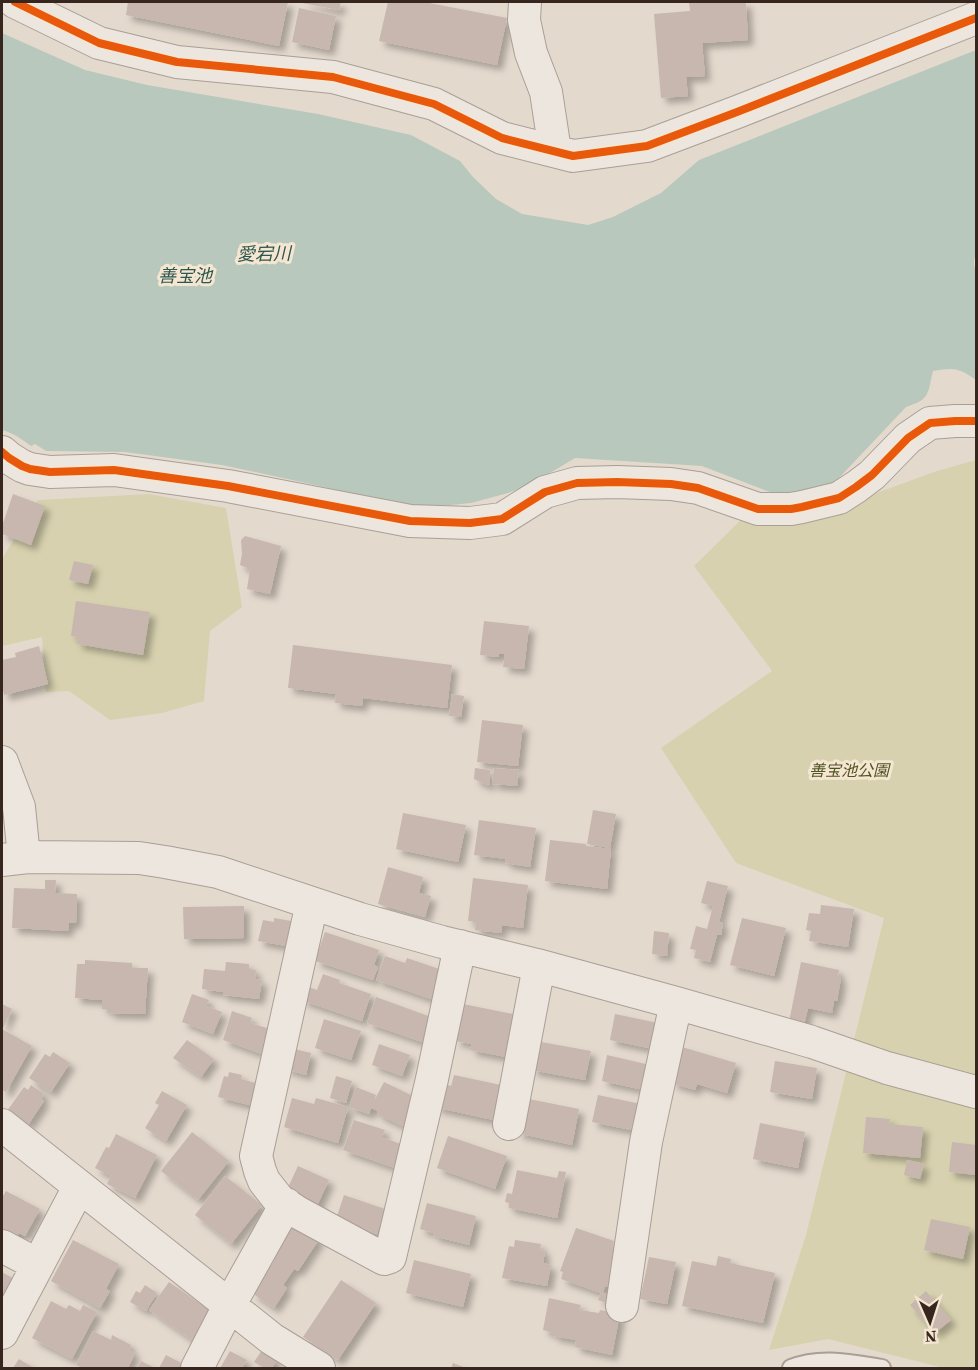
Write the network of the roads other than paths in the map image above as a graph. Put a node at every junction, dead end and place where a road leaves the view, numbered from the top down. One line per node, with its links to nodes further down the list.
1 (15, 2): 4 (street)
2 (525, 2): 4 (street)
3 (976, 18): 4 (street)
4 (555, 151)
5 (976, 421): 6 (street)
6 (4, 462)
7 (2, 762): 8 (street)
8 (13, 859): 9 (street)
9 (312, 903): 10 (street); 17 (street)
10 (460, 946): 11 (street); 17 (street)
11 (539, 966): 12 (street); 14 (street)
12 (676, 1003): 13 (street); 21 (street)
13 (976, 1092)
14 (509, 1124)
15 (2, 1125): 16 (street)
16 (79, 1187): 19 (street); 20 (street)
17 (286, 1204): 20 (street)
18 (2, 1246): 19 (street)
19 (38, 1265): 22 (street)
20 (230, 1306): 23 (street); 24 (street)
21 (622, 1306)
22 (2, 1333)
23 (197, 1368)
24 (319, 1368)
25 (791, 1368): 26 (lane)
26 (882, 1368)

